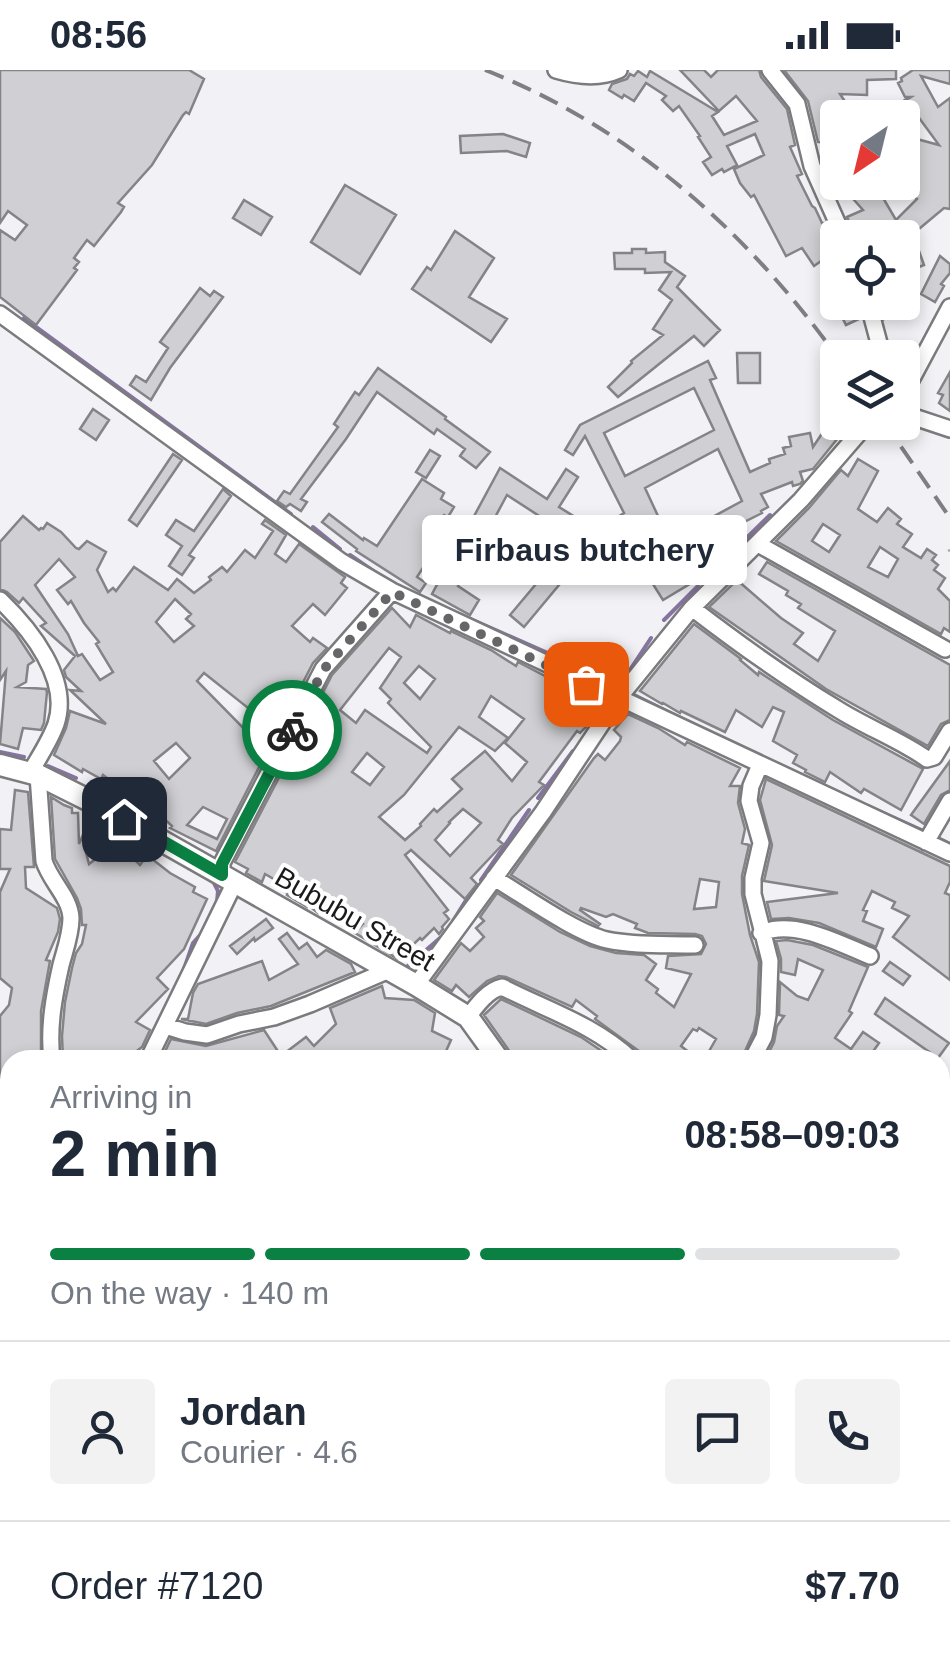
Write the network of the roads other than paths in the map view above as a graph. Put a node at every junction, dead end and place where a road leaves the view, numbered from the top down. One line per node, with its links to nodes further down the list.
1 (556, 70): 2 (street)
2 (619, 70)
3 (770, 70): 4 (street)
4 (836, 220)
5 (950, 307): 7 (street)
6 (0, 314): 12 (street)
7 (920, 363)
8 (920, 419): 9 (street)
9 (950, 429)
10 (853, 440): 11 (street)
11 (758, 544): 13 (street); 15 (street)
12 (392, 592): 16 (street); 24 (street)
13 (692, 608): 16 (street); 17 (street)
14 (4, 610): 20 (street)
15 (944, 649)
16 (618, 699): 19 (street); 25 (street)
17 (950, 732)
18 (0, 764): 20 (street, Bububu Street)
19 (760, 765): 22 (street); 26 (street)
20 (34, 774): 24 (street, Bububu Street); 33 (street)
21 (950, 801): 22 (street)
22 (926, 842): 23 (street)
23 (950, 853)
24 (228, 878): 29 (street, Bububu Street); 32 (street)
25 (494, 878): 27 (street); 30 (street)
26 (761, 933): 28 (street); 37 (street)
27 (695, 944)
28 (870, 956)
29 (389, 970): 30 (street, Bububu Street); 32 (street)
30 (416, 984): 31 (street, Bububu Street)
31 (468, 1017): 35 (street); 36 (street)
32 (166, 1026): 34 (street)
33 (51, 1050)
34 (153, 1050)
35 (491, 1050)
36 (622, 1050)
37 (757, 1050)

